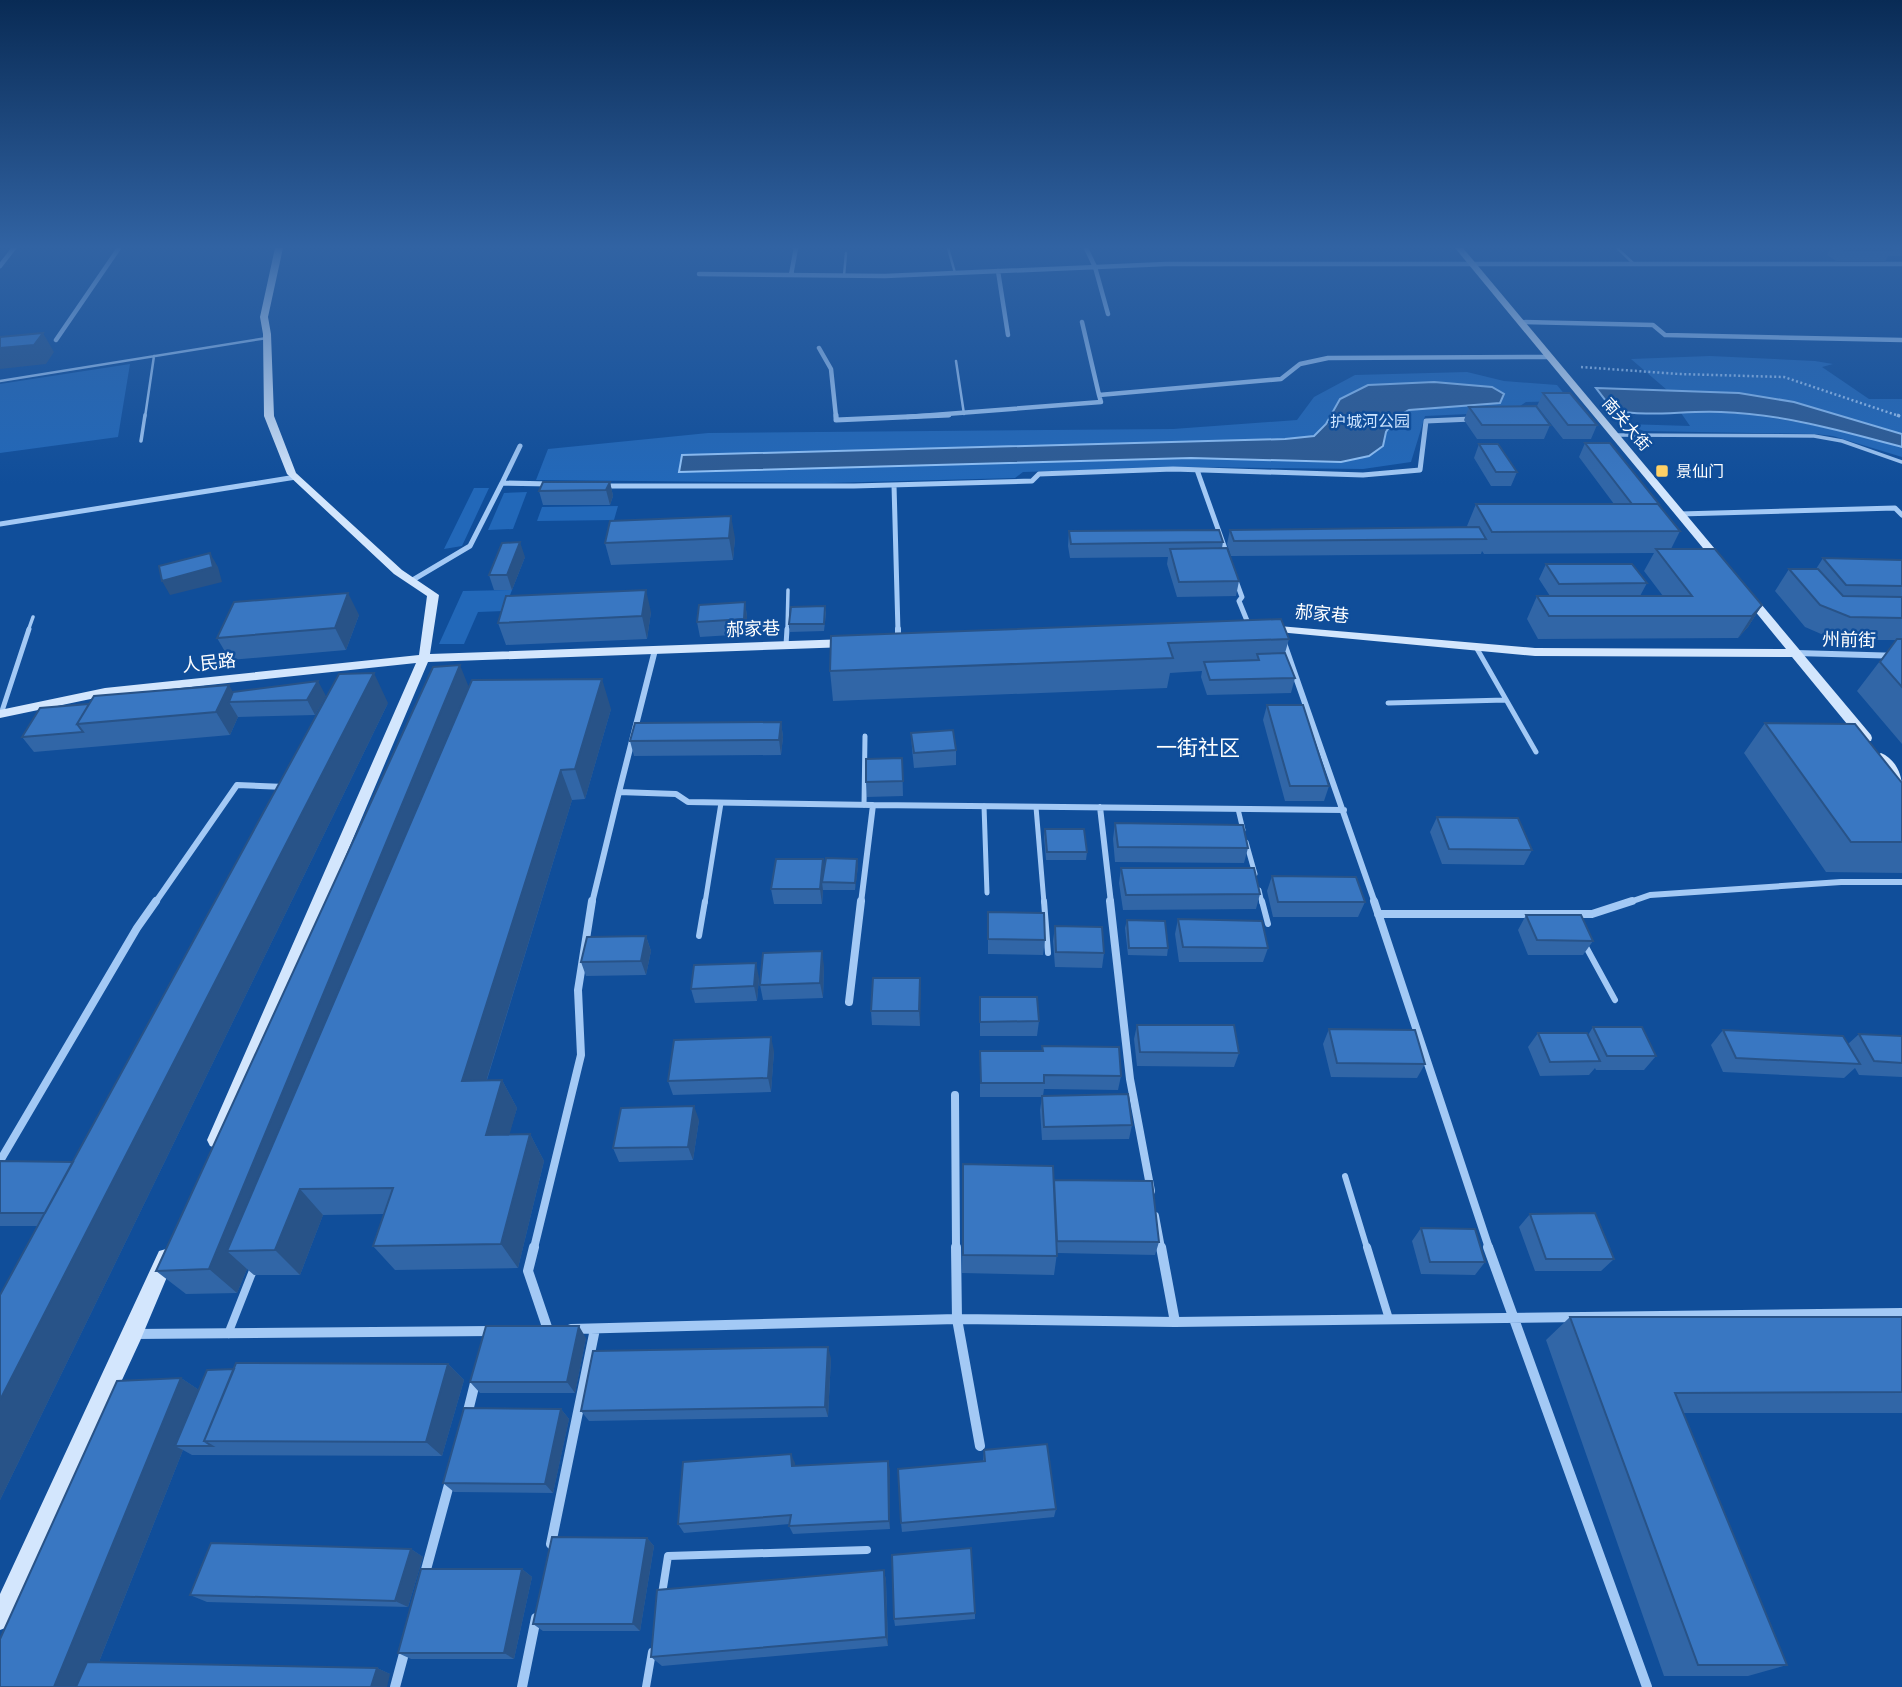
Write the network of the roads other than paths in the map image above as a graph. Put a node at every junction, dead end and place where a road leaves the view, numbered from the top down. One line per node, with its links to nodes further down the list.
1 (65, 327): 9 (street)
2 (265, 327): 8 (street)
3 (1008, 327): 7 (street)
4 (1083, 327): 16 (street)
5 (1524, 327): 14 (street, 南关大街)
6 (1655, 327): 10 (street)
7 (1009, 335)
8 (267, 338): 12 (lane); 26 (street)
9 (56, 340)
10 (1902, 340)
11 (819, 348): 19 (street)
12 (155, 356): 15 (lane); 22 (lane)
13 (956, 361): 19 (lane)
14 (1553, 361): 16 (street); 18 (street, 南关大街)
15 (0, 381)
16 (1099, 395): 19 (street)
17 (1576, 404): 18 (street)
18 (1588, 404): 21 (street, 南关大街)
19 (964, 414)
20 (1475, 419): 25 (street)
21 (1615, 435): 24 (lane); 31 (street, 南关大街)
22 (141, 440)
23 (520, 446): 27 (street)
24 (1902, 462)
25 (1197, 470): 29 (street); 34 (street)
26 (296, 477): 33 (street); 37 (street)
27 (502, 483): 28 (street); 37 (street)
28 (564, 485)
29 (894, 485): 30 (street); 44 (street)
30 (601, 486)
31 (1680, 514): 32 (street); 35 (street, 南关大街)
32 (1902, 515)
33 (0, 524)
34 (1229, 559)
35 (1725, 568)
36 (1233, 572): 43 (street)
37 (411, 581): 53 (street)
38 (1743, 589): 51 (street)
39 (788, 590): 48 (lane)
40 (33, 617): 58 (lane)
41 (1279, 628): 43 (street, 郝家巷); 49 (street, 郝家巷); 71 (street)
42 (1237, 629): 43 (street, 郝家巷)
43 (1250, 629)
44 (898, 641): 45 (street); 46 (street)
45 (911, 641)
46 (884, 642)
47 (856, 643): 48 (street, 郝家巷)
48 (786, 645): 50 (street, 郝家巷)
49 (1476, 647): 51 (street, 郝家巷); 56 (lane)
50 (655, 650): 53 (street, 郝家巷); 63 (street)
51 (1796, 653): 52 (street, 州前街); 61 (street)
52 (1902, 656)
53 (424, 658): 54 (street, 人民路); 84 (street)
54 (354, 665): 55 (street); 58 (street, 人民路)
55 (347, 677)
56 (1506, 700): 57 (lane); 60 (lane)
57 (1388, 702)
58 (0, 714)
59 (865, 736): 65 (lane)
60 (1536, 752)
61 (1902, 783)
62 (291, 787): 85 (street)
63 (619, 792): 64 (street); 94 (street)
64 (721, 803): 65 (street); 78 (lane)
65 (864, 805): 66 (street)
66 (873, 805): 67 (street); 82 (street)
67 (984, 806): 68 (street); 73 (lane)
68 (1036, 807): 69 (street); 80 (lane)
69 (1100, 807): 70 (street); 93 (street)
70 (1238, 809): 71 (street); 76 (lane)
71 (1344, 810): 74 (street)
72 (1902, 882): 75 (street)
73 (986, 893)
74 (1378, 914): 75 (street); 90 (street)
75 (1569, 914): 77 (lane)
76 (1268, 924)
77 (1575, 927)
78 (699, 936)
79 (1582, 939): 81 (lane)
80 (1048, 953)
81 (1615, 1000)
82 (849, 1002)
83 (955, 1095): 91 (street)
84 (209, 1157)
85 (0, 1161)
86 (1345, 1176): 92 (lane)
87 (171, 1246): 97 (street)
88 (258, 1258): 98 (lane)
89 (1902, 1313): 90 (street)
90 (1513, 1318): 92 (street); 115 (street)
91 (957, 1319): 93 (street); 95 (street); 102 (street)
92 (1389, 1320): 93 (street)
93 (1175, 1322)
94 (548, 1329): 95 (street); 96 (street)
95 (595, 1329): 105 (street)
96 (537, 1330)
97 (133, 1334): 98 (street); 109 (street)
98 (228, 1334): 99 (street)
99 (486, 1344)
100 (479, 1370): 101 (street)
101 (465, 1423)
102 (980, 1446)
103 (454, 1463): 106 (street)
104 (867, 1550): 108 (lane)
105 (549, 1554)
106 (420, 1595)
107 (538, 1607): 113 (street)
108 (659, 1608)
109 (0, 1619)
110 (409, 1634): 112 (street)
111 (653, 1648): 114 (lane)
112 (395, 1687)
113 (522, 1687)
114 (646, 1687)
115 (1647, 1687)

